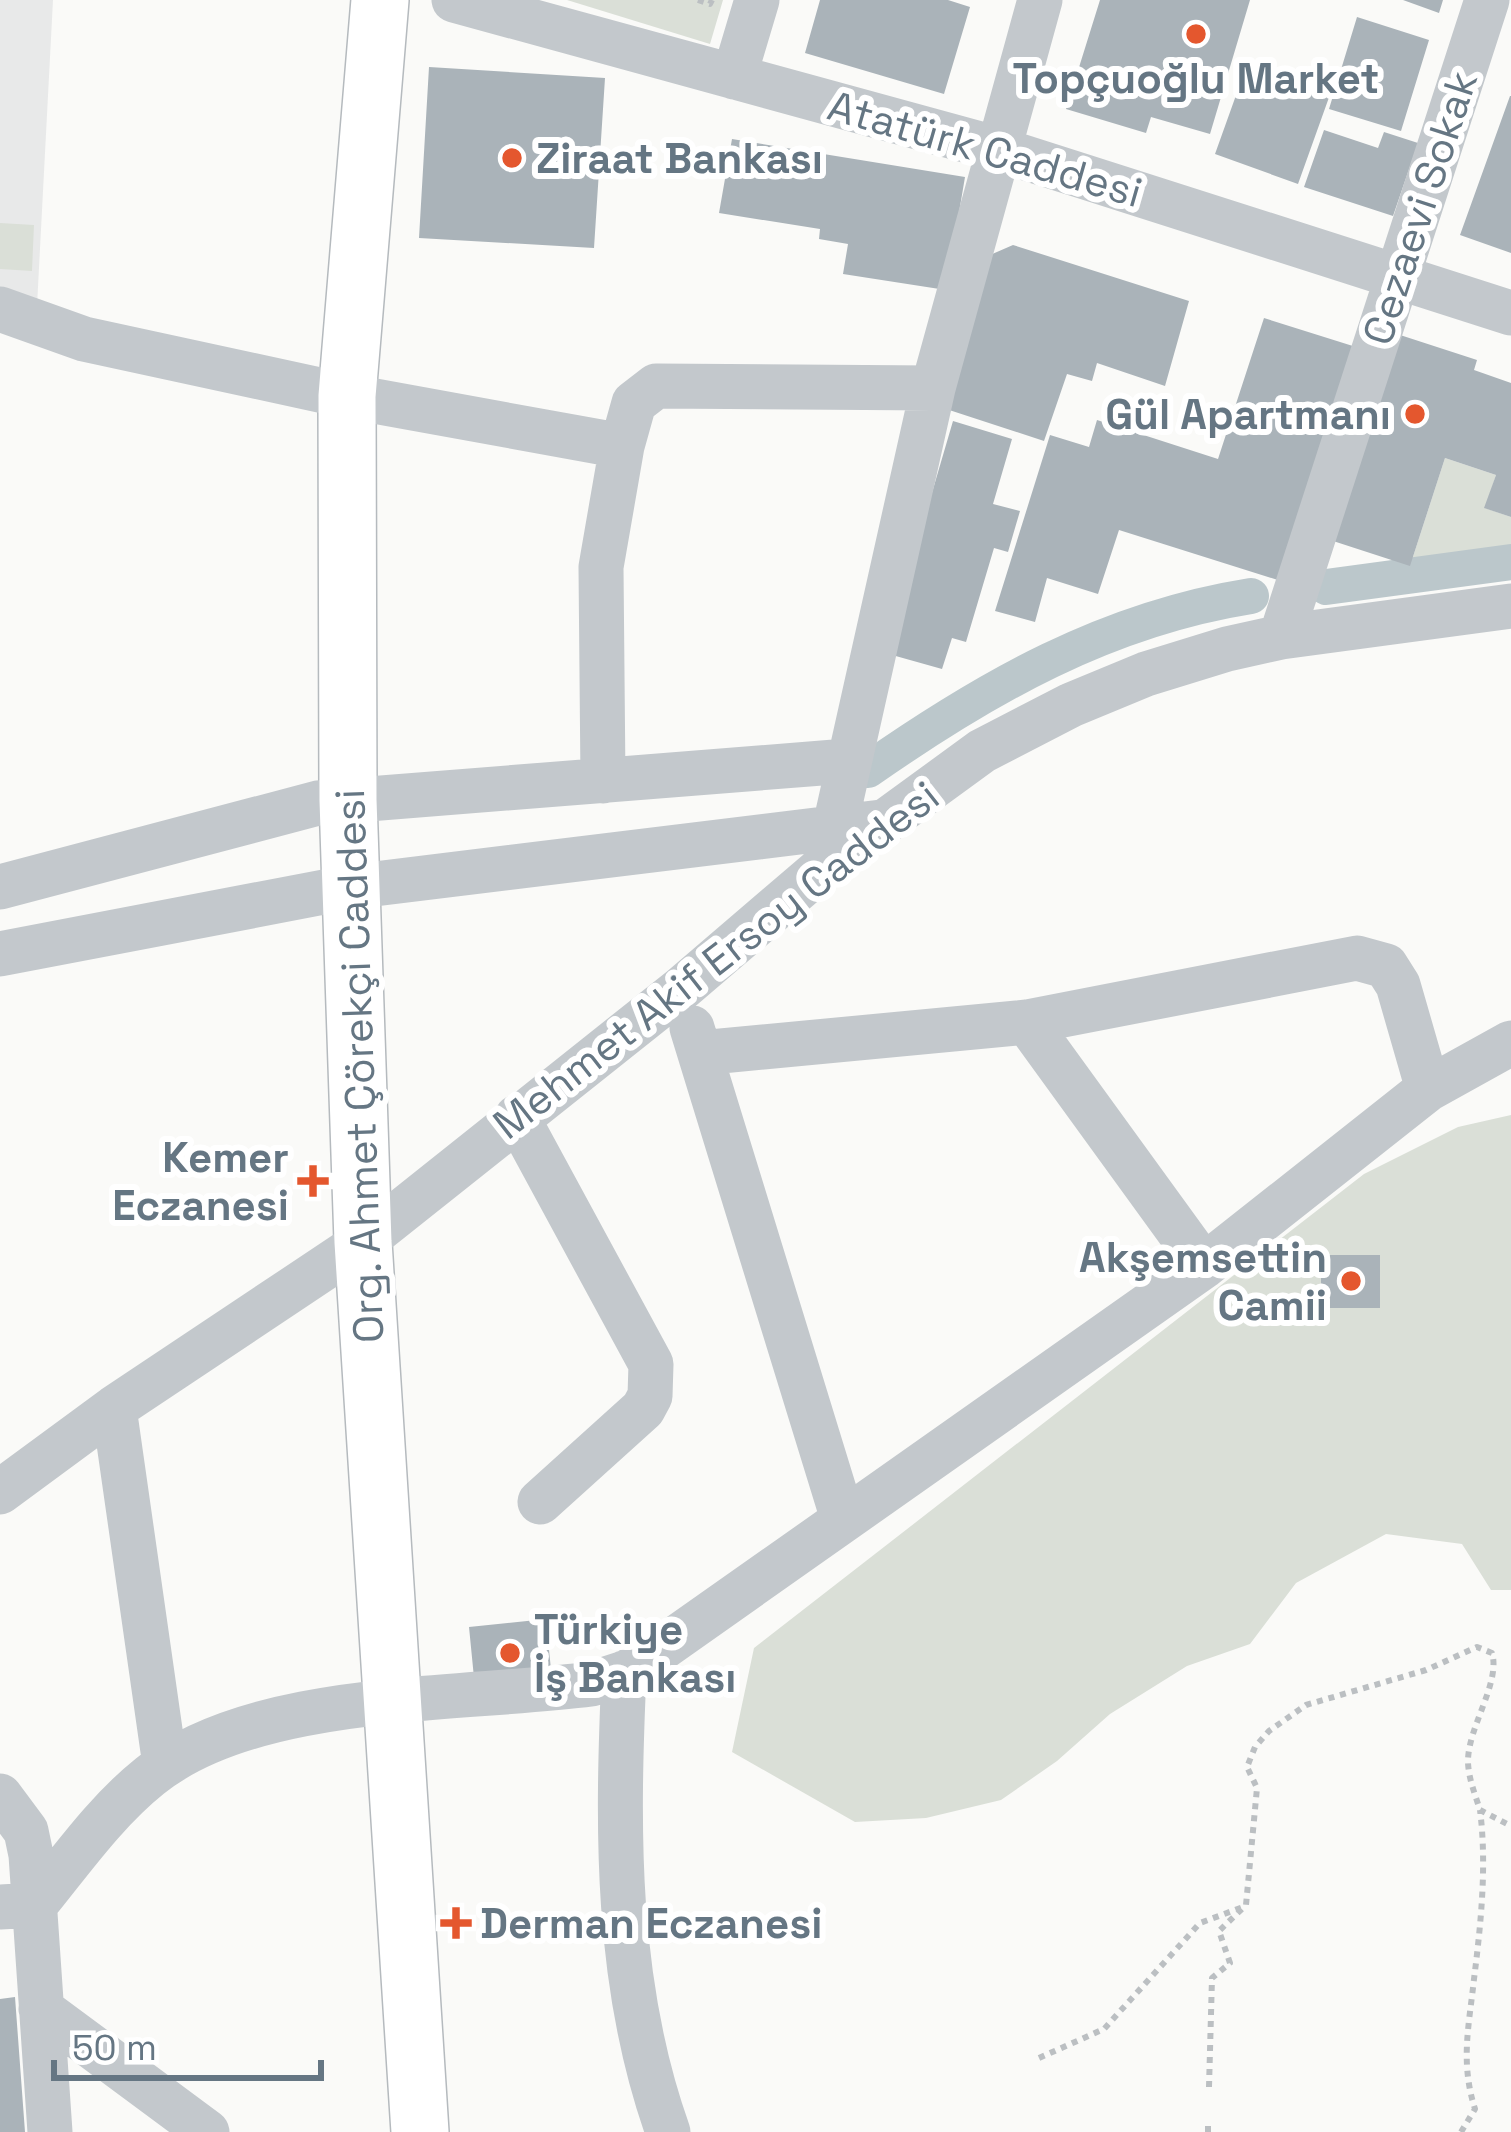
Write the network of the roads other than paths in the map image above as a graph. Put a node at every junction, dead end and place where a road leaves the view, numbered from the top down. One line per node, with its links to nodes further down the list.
1 (380, 0): 12 (main road, Org. Ahmet Çörekçi Caddesi)
2 (454, 0): 6 (street, Atatürk Caddesi)
3 (757, 0): 6 (street)
4 (1040, 0): 7 (street)
5 (1487, 0): 8 (street, Cezaevi Sokak)
6 (734, 76): 7 (street, Atatürk Caddesi)
7 (998, 149): 8 (street, Atatürk Caddesi); 11 (street)
8 (1398, 276): 10 (street, Atatürk Caddesi); 15 (street, Cezaevi Sokak)
9 (0, 310): 12 (street)
10 (1511, 313)
11 (933, 388): 13 (street); 16 (street)
12 (347, 396): 13 (street); 18 (main road, Org. Ahmet Çörekçi Caddesi)
13 (622, 446): 17 (street)
14 (1511, 606): 15 (street, Mehmet Akif Ersoy Caddesi)
15 (1281, 638): 19 (street, Mehmet Akif Ersoy Caddesi)
16 (848, 761): 17 (street); 19 (street)
17 (603, 781): 18 (street)
18 (348, 800): 20 (street); 21 (main road, Org. Ahmet Çörekçi Caddesi)
19 (831, 847): 21 (street); 23 (street, Mehmet Akif Ersoy Caddesi)
20 (0, 887)
21 (350, 887): 22 (street); 29 (main road, Org. Ahmet Çörekçi Caddesi)
22 (0, 954)
23 (681, 989): 26 (street); 28 (street, Mehmet Akif Ersoy Caddesi)
24 (1028, 1022): 26 (street); 27 (street); 30 (street)
25 (1511, 1043): 27 (street)
26 (700, 1053): 34 (street)
27 (1428, 1089): 30 (street)
28 (517, 1117): 29 (street, Mehmet Akif Ersoy Caddesi); 33 (street)
29 (363, 1242): 31 (street, Mehmet Akif Ersoy Caddesi); 36 (main road, Org. Ahmet Çörekçi Caddesi)
30 (1204, 1267): 34 (street)
31 (114, 1408): 32 (street, Mehmet Akif Ersoy Caddesi); 37 (street)
32 (0, 1492)
33 (540, 1502)
34 (843, 1519): 35 (street)
35 (624, 1673): 36 (street); 44 (street)
36 (390, 1704): 37 (street); 43 (main road, Org. Ahmet Çörekçi Caddesi)
37 (165, 1765): 39 (street)
38 (0, 1796): 39 (street)
39 (17, 1906): 40 (street)
40 (41, 2009): 41 (street); 42 (street)
41 (50, 2132)
42 (207, 2132)
43 (420, 2132)
44 (668, 2132)

